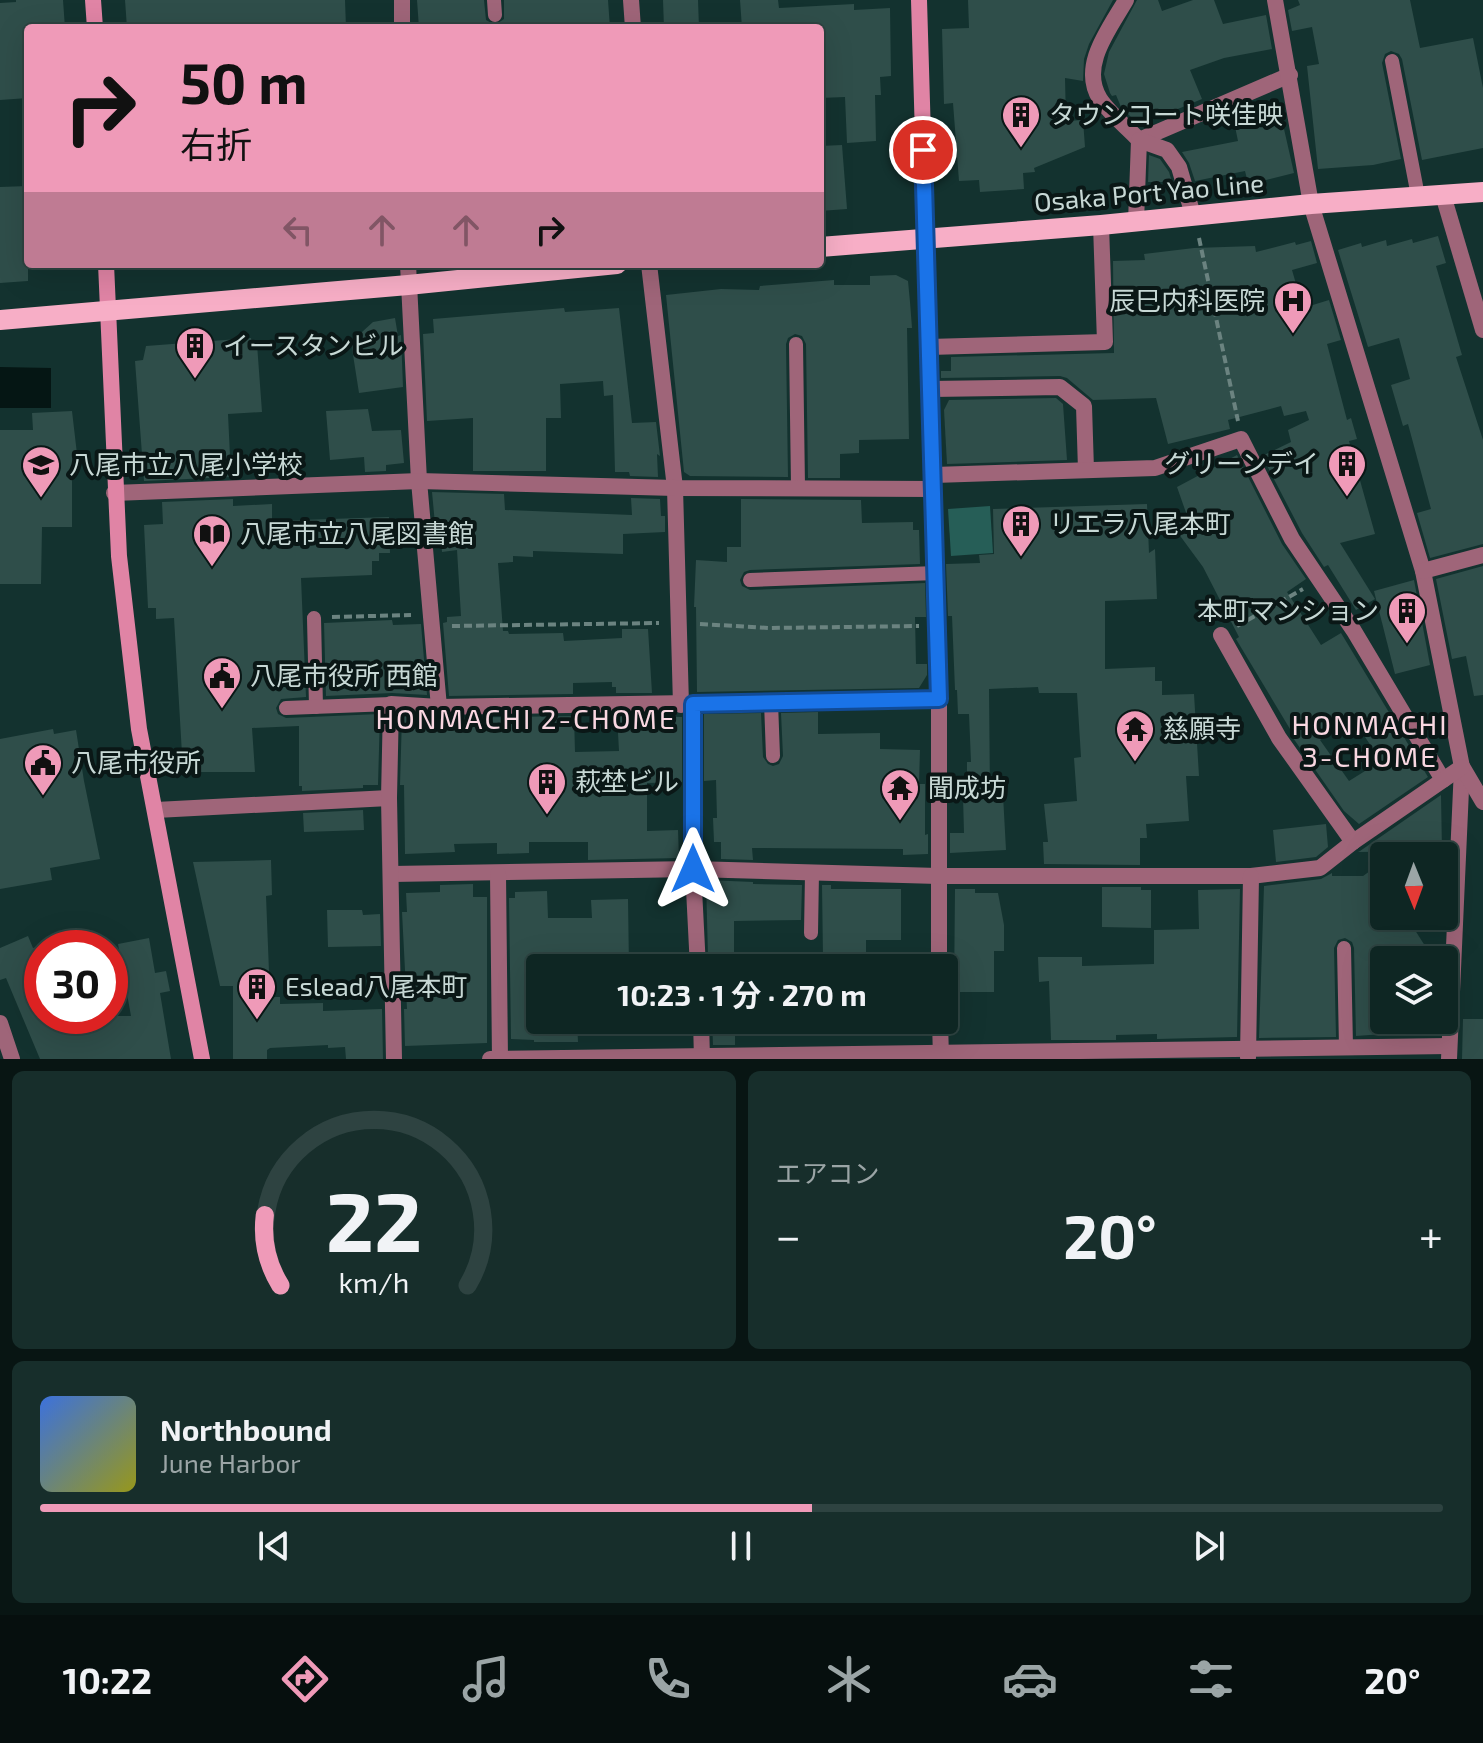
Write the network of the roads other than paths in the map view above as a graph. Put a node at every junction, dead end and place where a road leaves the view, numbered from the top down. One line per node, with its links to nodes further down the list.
1 (93, 0): 7 (street)
2 (402, 0): 8 (street)
3 (631, 0): 9 (street)
4 (919, 0): 20 (street)
5 (1126, 0): 12 (street)
6 (1275, 0): 11 (street)
7 (95, 24)
8 (402, 24)
9 (633, 24)
10 (1392, 61): 15 (lane)
11 (1290, 75): 12 (street); 16 (street)
12 (1139, 140): 17 (street); 18 (street)
13 (1483, 192): 14 (main road, Osaka Port Yao Line)
14 (1443, 195): 15 (main road, Osaka Port Yao Line); 29 (street)
15 (1418, 196): 16 (main road, Osaka Port Yao Line)
16 (1311, 204): 17 (main road, Osaka Port Yao Line); 40 (street)
17 (1193, 215): 18 (main road, Osaka Port Yao Line)
18 (1136, 222): 19 (main road, Osaka Port Yao Line)
19 (1101, 225): 20 (main road, Osaka Port Yao Line); 31 (street)
20 (926, 239): 21 (main road, Osaka Port Yao Line); 31 (street)
21 (824, 247)
22 (106, 268): 27 (street)
23 (408, 268): 26 (street)
24 (577, 268): 26 (main road)
25 (649, 268): 37 (street)
26 (408, 285): 27 (main road); 34 (street)
27 (108, 312): 28 (main road); 38 (street)
28 (0, 320)
29 (1483, 330)
30 (796, 344): 36 (lane)
31 (929, 347): 32 (street)
32 (931, 389): 33 (street); 35 (street)
33 (1086, 470): 35 (street); 54 (street)
34 (419, 481): 37 (street); 38 (street); 50 (street)
35 (934, 482): 36 (street); 41 (street)
36 (798, 487): 37 (street)
37 (675, 488): 48 (street)
38 (114, 493): 57 (street)
39 (1483, 555): 40 (street)
40 (1423, 571): 53 (street)
41 (936, 573): 42 (lane); 45 (street)
42 (750, 580)
43 (314, 618): 49 (lane)
44 (1221, 635): 58 (street)
45 (939, 699): 46 (street); 63 (street)
46 (771, 702): 48 (street); 52 (lane)
47 (391, 704): 49 (lane); 50 (street); 55 (street)
48 (687, 704): 50 (street); 59 (street)
49 (316, 707): 51 (lane)
50 (439, 707)
51 (286, 708)
52 (773, 756)
53 (1462, 767): 54 (street); 56 (street); 73 (street)
54 (1443, 780): 58 (street)
55 (389, 798): 57 (street); 61 (street)
56 (1483, 802)
57 (156, 810): 78 (street)
58 (1353, 842): 64 (street)
59 (693, 869): 60 (street); 62 (street); 67 (street)
60 (812, 873): 63 (street); 65 (lane)
61 (392, 874): 62 (street); 79 (street)
62 (498, 874): 81 (street)
63 (938, 876): 64 (street); 68 (street)
64 (1251, 876): 74 (street)
65 (811, 933)
66 (1344, 948): 72 (lane)
67 (697, 954)
68 (939, 954)
69 (0, 1023): 77 (street)
70 (701, 1034): 76 (street)
71 (940, 1034): 75 (street)
72 (1346, 1047): 73 (street); 74 (street)
73 (1449, 1052)
74 (1248, 1054): 75 (street)
75 (940, 1056): 76 (street)
76 (702, 1057): 81 (street)
77 (12, 1059)
78 (202, 1059)
79 (394, 1059)
80 (490, 1059): 81 (street)
81 (500, 1059)

